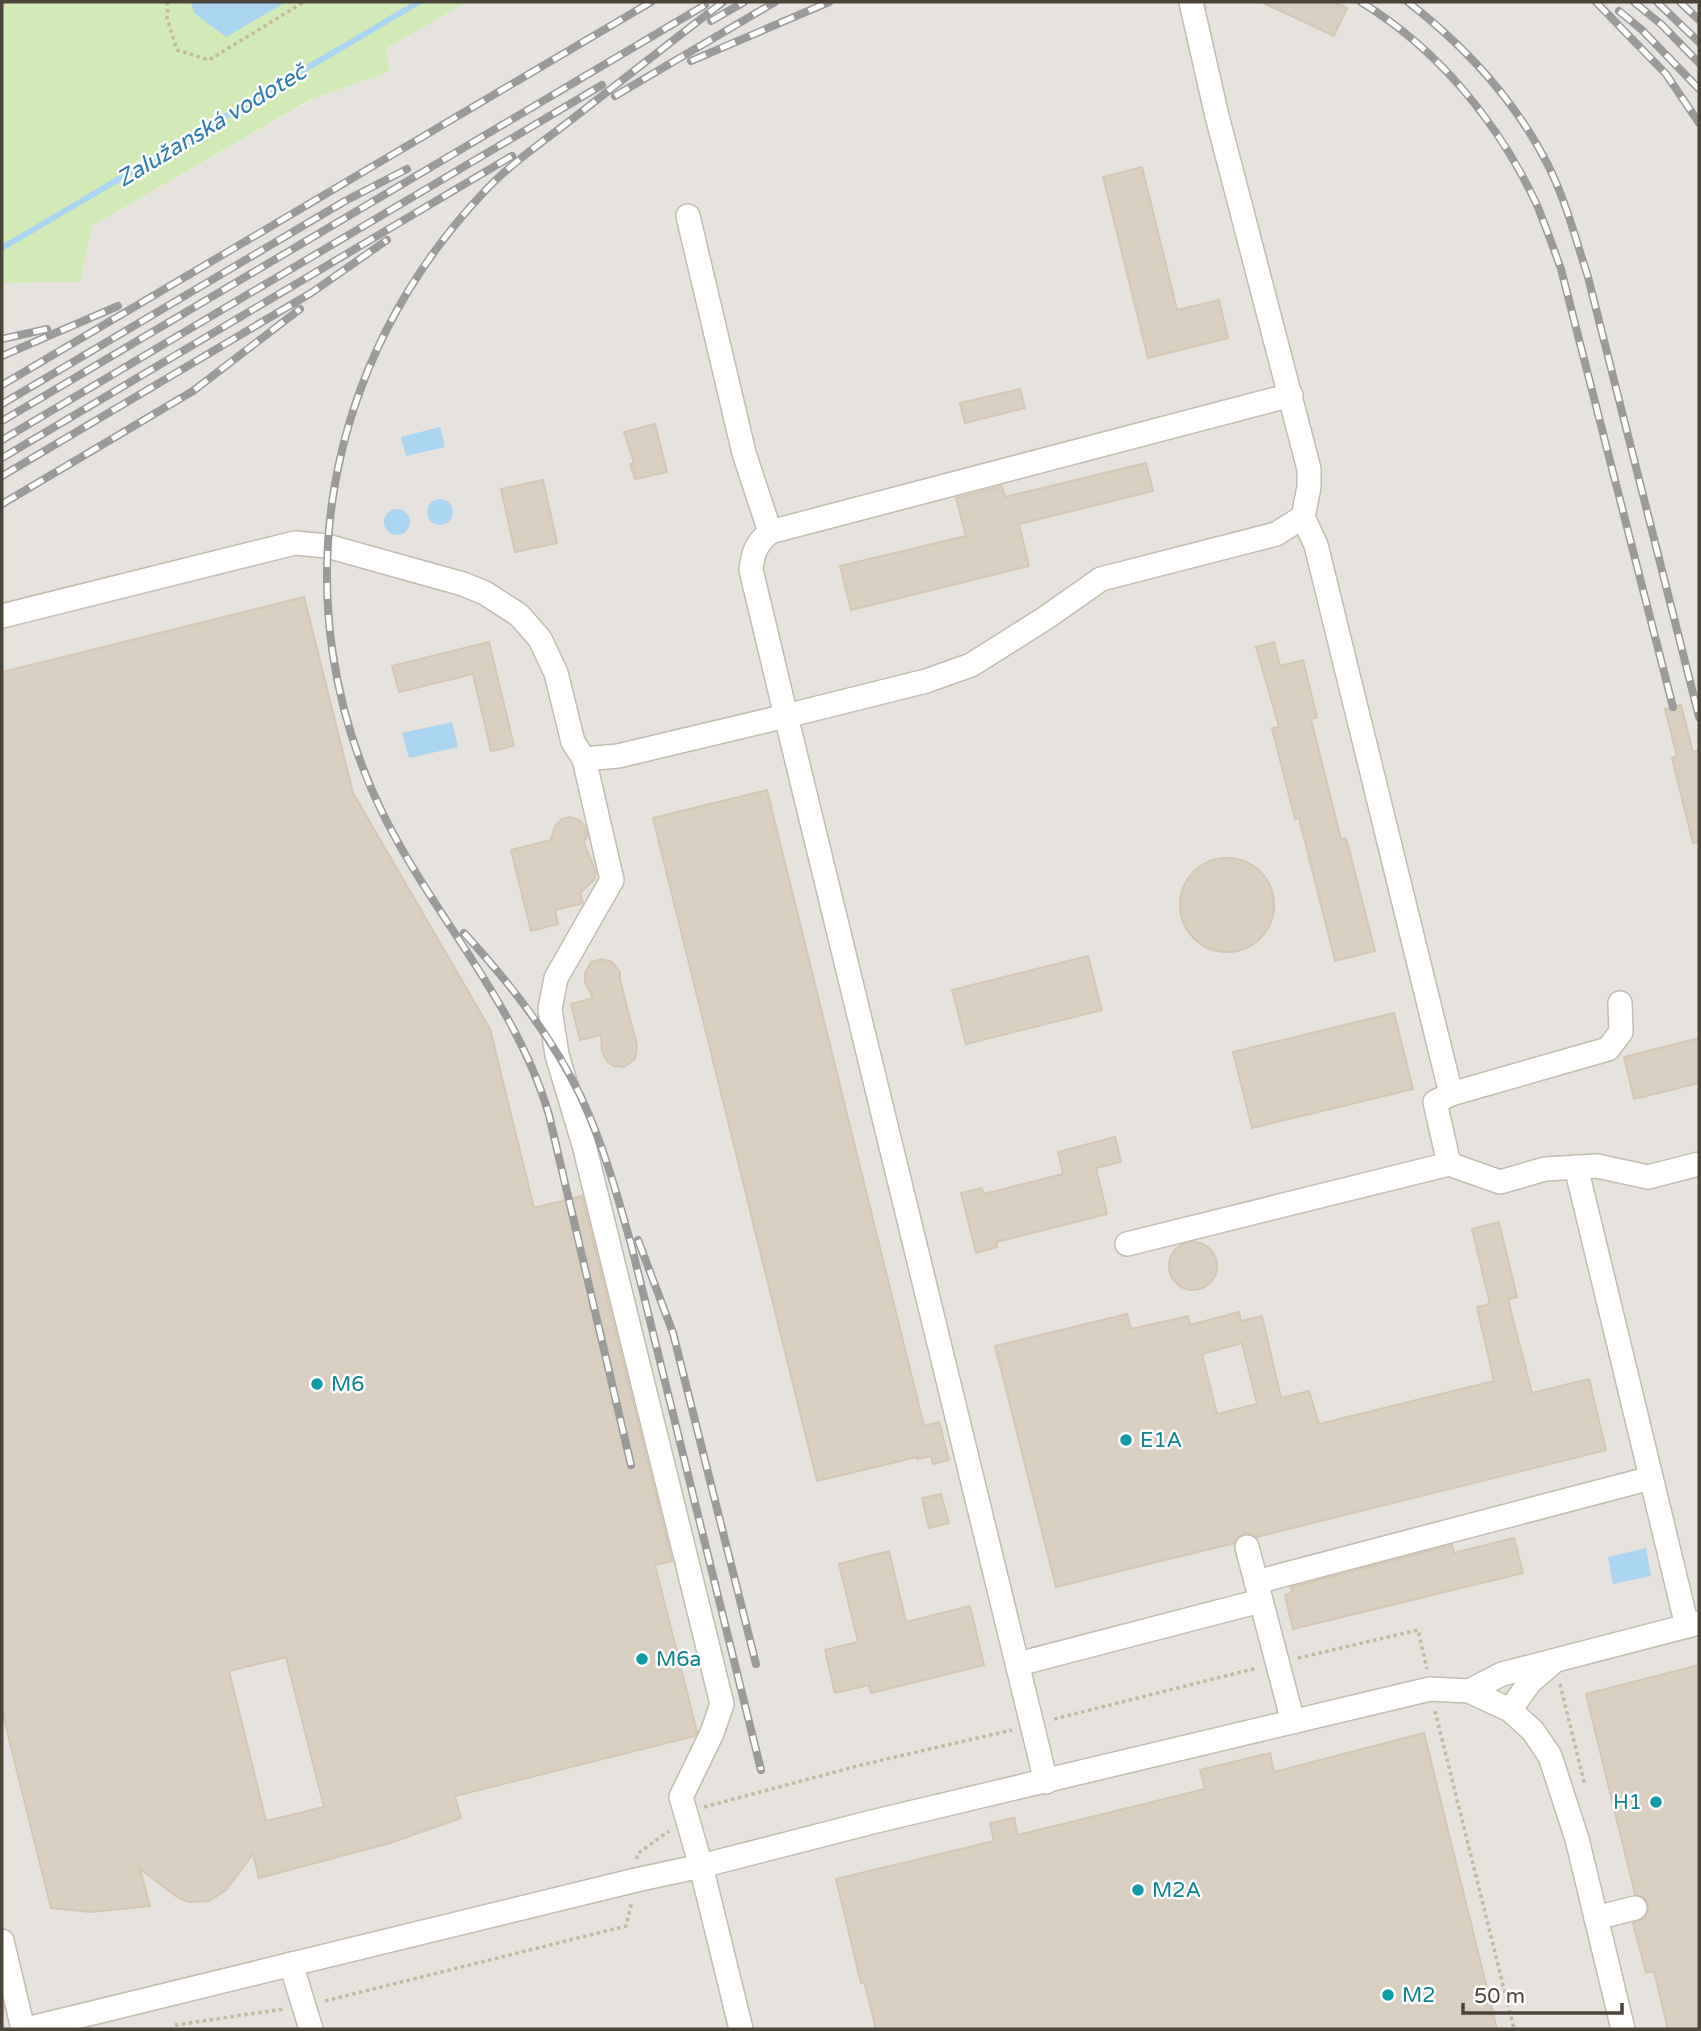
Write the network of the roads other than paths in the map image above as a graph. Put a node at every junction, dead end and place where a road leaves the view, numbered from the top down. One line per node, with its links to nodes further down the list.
1 (1191, 2): 3 (lane)
2 (688, 216): 5 (lane)
3 (1291, 395): 4 (lane); 5 (lane)
4 (1303, 517): 7 (lane); 10 (lane)
5 (770, 532): 7 (lane)
6 (2, 616): 8 (lane)
7 (786, 716): 8 (lane); 20 (lane)
8 (584, 759): 25 (lane)
9 (1620, 1003): 10 (lane)
10 (1451, 1094): 11 (lane)
11 (1449, 1164): 13 (lane); 14 (lane)
12 (1699, 1164): 13 (lane)
13 (1576, 1167): 15 (lane)
14 (1127, 1244)
15 (1651, 1478): 17 (lane); 18 (lane)
16 (1247, 1547): 17 (lane)
17 (1258, 1592): 20 (lane); 23 (lane)
18 (1693, 1624): 19 (lane)
19 (1555, 1661): 21 (lane); 22 (lane)
20 (1018, 1664): 24 (lane)
21 (1469, 1691): 22 (lane); 23 (lane)
22 (1510, 1710): 27 (lane)
23 (1293, 1722): 24 (lane)
24 (1046, 1782): 25 (lane)
25 (701, 1867): 29 (lane); 32 (lane)
26 (1635, 1908): 27 (lane)
27 (1596, 1917): 33 (lane)
28 (2, 1941): 30 (lane)
29 (291, 1964): 30 (lane); 31 (lane)
30 (25, 2029)
31 (311, 2029)
32 (741, 2029)
33 (1623, 2029)

